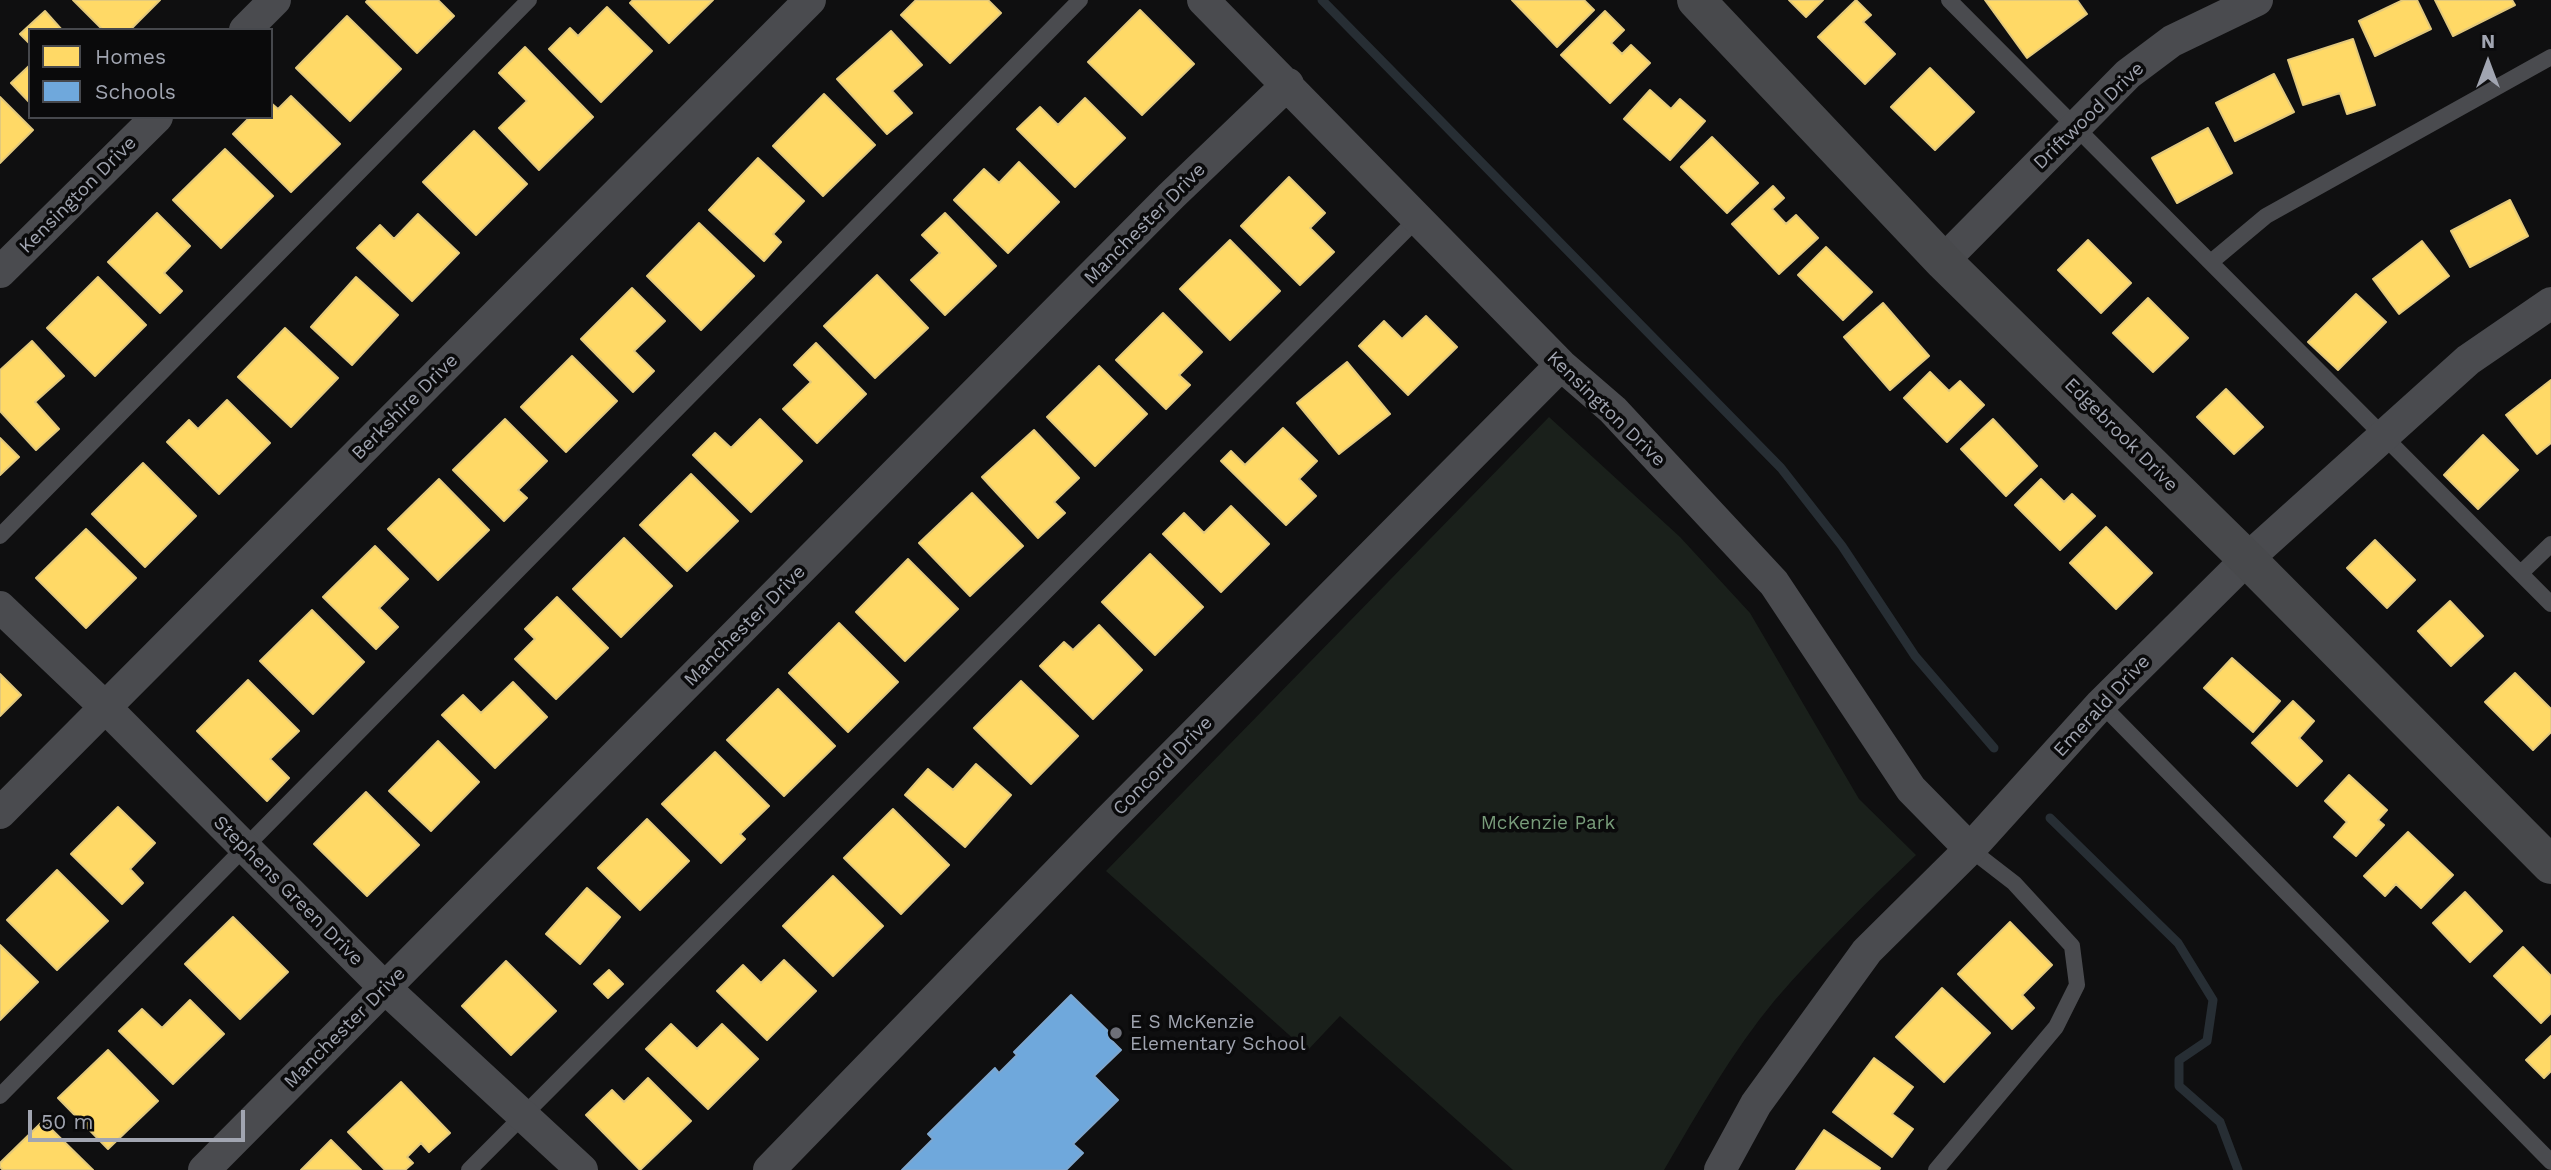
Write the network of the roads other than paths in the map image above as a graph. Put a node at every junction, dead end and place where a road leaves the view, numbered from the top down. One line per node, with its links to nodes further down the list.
1 (529, 0): 21 (lane)
2 (810, 0): 28 (street, Berkshire Drive)
3 (1080, 0): 30 (lane)
4 (1203, 0): 11 (street, Kensington Drive)
5 (1696, 0): 15 (street, Edgebrook Drive)
6 (1949, 0): 13 (lane)
7 (2257, 0): 13 (street, Driftwood Drive)
8 (271, 1): 9 (street)
9 (247, 28)
10 (2551, 57): 16 (lane)
11 (1288, 83): 14 (street, Kensington Drive); 33 (street, Manchester Drive)
12 (154, 119): 17 (street, Kensington Drive)
13 (2074, 128): 15 (street, Driftwood Drive); 16 (lane)
14 (1418, 218): 19 (street, Kensington Drive); 35 (lane)
15 (1943, 261): 23 (street, Edgebrook Drive)
16 (2211, 262): 20 (lane)
17 (0, 272)
18 (2551, 303): 20 (street, Emerald Drive)
19 (1560, 365): 31 (street, Kensington Drive); 40 (street, Concord Drive)
20 (2385, 435): 23 (street, Emerald Drive); 24 (lane)
21 (0, 536)
22 (2551, 544): 24 (lane)
23 (2247, 559): 27 (street, Emerald Drive); 32 (street, Edgebrook Drive)
24 (2521, 573): 25 (lane)
25 (2551, 604)
26 (0, 607): 28 (street, Stephens Green Drive)
27 (2101, 704): 31 (street, Emerald Drive); 36 (lane)
28 (106, 707): 29 (street, Berkshire Drive); 30 (street, Stephens Green Drive)
29 (0, 813)
30 (244, 846): 33 (street, Stephens Green Drive); 34 (lane)
31 (1970, 849): 41 (street, Emerald Drive); 42 (lane)
32 (2545, 849)
33 (385, 988): 35 (street, Stephens Green Drive); 37 (street, Manchester Drive)
34 (0, 1097)
35 (524, 1116): 38 (lane); 39 (street, Stephens Green Drive)
36 (2551, 1162)
37 (204, 1170)
38 (470, 1170)
39 (582, 1170)
40 (769, 1170)
41 (1720, 1170)
42 (1936, 1170)

